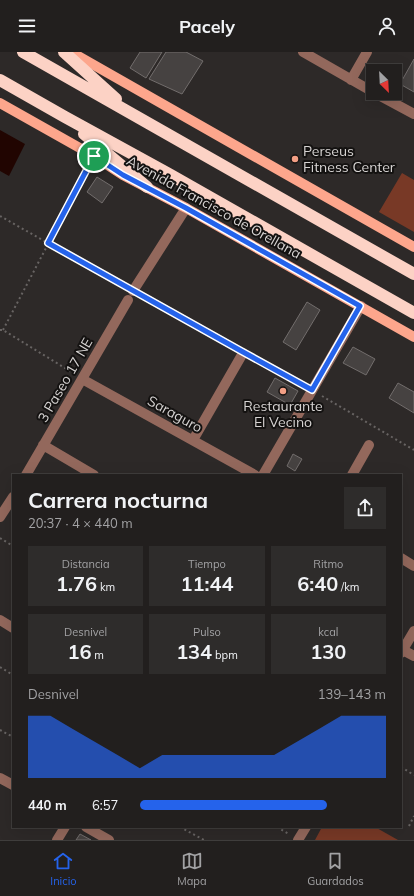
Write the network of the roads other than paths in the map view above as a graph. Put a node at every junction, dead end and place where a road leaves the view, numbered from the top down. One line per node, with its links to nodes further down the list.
1 (23, 52): 12 (highway)
2 (64, 52): 12 (highway)
3 (71, 52): 16 (main road)
4 (303, 52): 7 (street)
5 (367, 52): 7 (street)
6 (0, 80): 13 (highway, Avenida Francisco de Orellana)
7 (351, 80): 8 (street)
8 (366, 88)
9 (389, 100): 11 (street)
10 (0, 103): 14 (main road, Avenida Francisco de Orellana)
11 (414, 114)
12 (135, 115): 17 (highway)
13 (65, 117): 14 (highway); 19 (highway, Avenida Francisco de Orellana)
14 (147, 187): 15 (main road, Avenida Francisco de Orellana)
15 (186, 208): 18 (main road, Avenida Francisco de Orellana); 22 (street, 3 Paseo 17 NE)
16 (414, 247)
17 (414, 274)
18 (360, 306): 20 (main road, Avenida Francisco de Orellana); 29 (street)
19 (414, 313)
20 (414, 337)
21 (243, 352): 23 (street)
22 (82, 379): 23 (street, Saraguro); 24 (street, 3 Paseo 17 NE)
23 (193, 440): 28 (street, Saraguro)
24 (43, 446): 26 (street, 3 Paseo 17 NE); 27 (street)
25 (369, 446): 30 (street)
26 (27, 474)
27 (92, 474)
28 (253, 474)
29 (264, 474)
30 (353, 474)
31 (12, 499): 32 (street)
32 (0, 517)
33 (402, 559): 34 (street)
34 (414, 566)
35 (0, 620): 36 (street)
36 (12, 627)
37 (414, 631): 38 (street)
38 (402, 650): 39 (street)
39 (414, 656)
40 (0, 778): 41 (street)
41 (12, 784)
42 (64, 828): 45 (street)
43 (88, 828): 46 (street)
44 (305, 828): 47 (street)
45 (57, 840)
46 (109, 840)
47 (298, 840)

